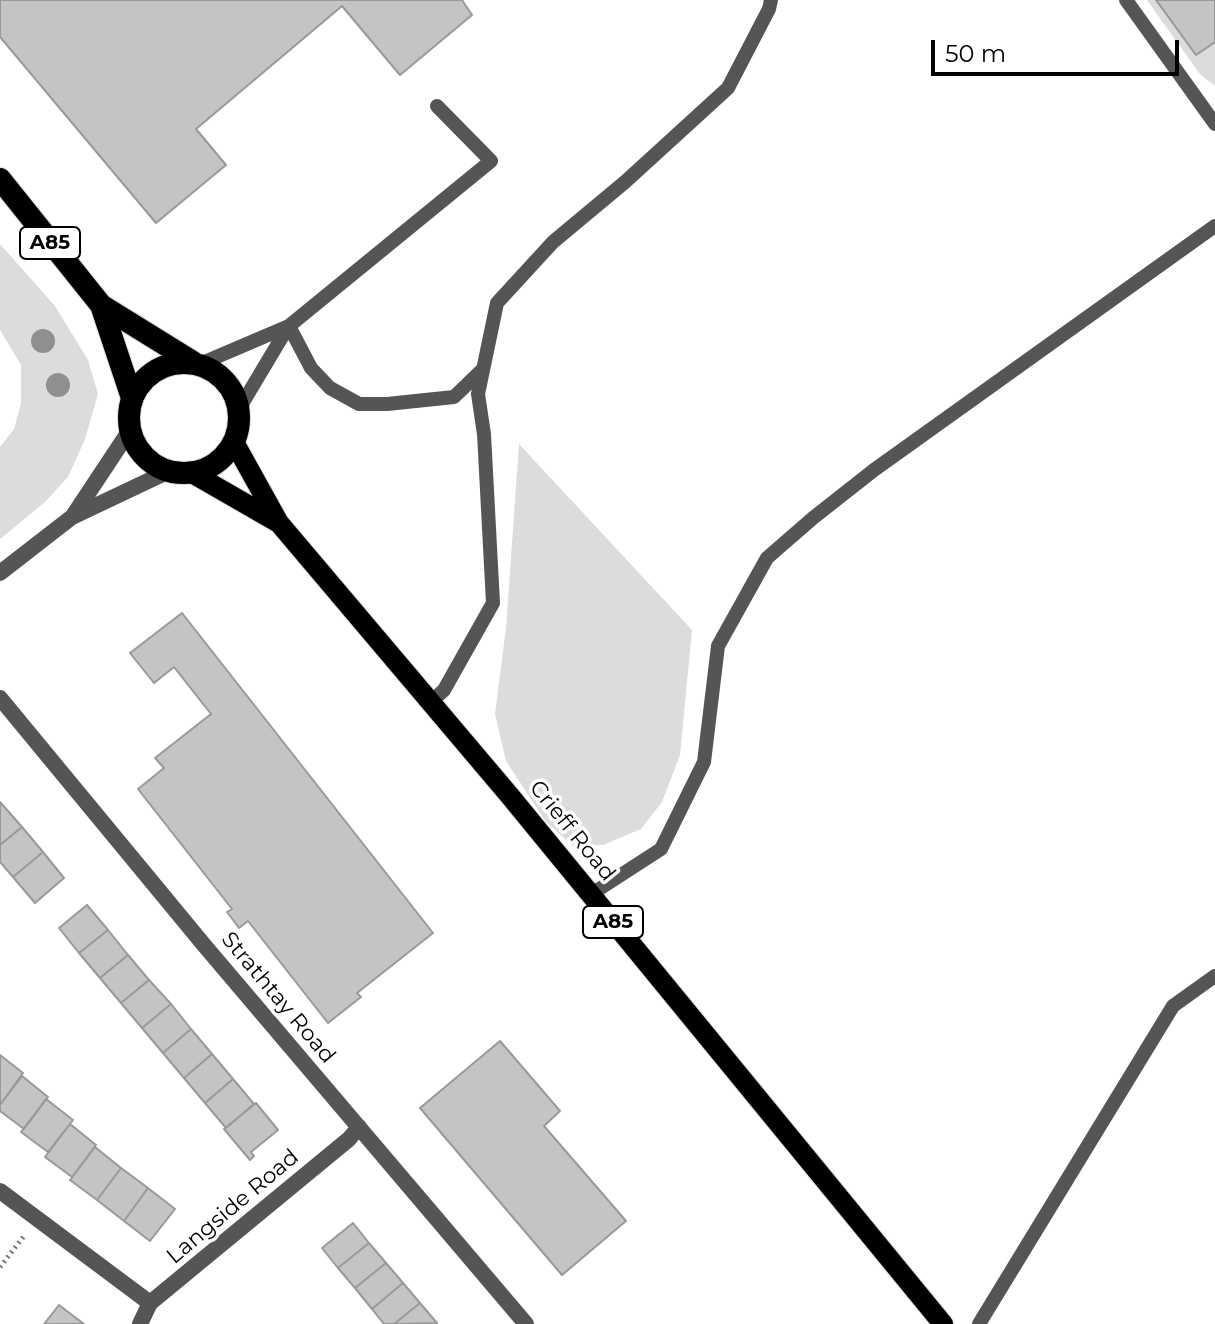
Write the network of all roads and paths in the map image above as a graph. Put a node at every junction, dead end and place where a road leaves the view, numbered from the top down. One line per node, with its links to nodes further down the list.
1 (771, 0): 10 (lane)
2 (1126, 0): 4 (lane)
3 (437, 106): 8 (lane)
4 (1215, 124)
5 (0, 179): 7 (highway, A85)
6 (1215, 226): 21 (lane)
7 (101, 305): 9 (highway, A85); 11 (highway, A85)
8 (289, 326): 9 (lane); 10 (lane); 12 (lane)
9 (196, 363): 11 (highway); 12 (highway)
10 (483, 369): 20 (lane)
11 (132, 398): 13 (highway)
12 (239, 409): 14 (highway)
13 (130, 430): 15 (highway); 16 (street)
14 (234, 442): 15 (highway); 17 (main road, Crieff Road / A85)
15 (180, 472): 16 (street); 17 (main road, Crieff Road / A85)
16 (72, 517): 18 (street)
17 (279, 523): 20 (main road, Crieff Road / A85)
18 (0, 573)
19 (0, 698): 23 (street, Strathtay Road)
20 (431, 702): 21 (main road, Crieff Road / A85)
21 (590, 895): 30 (main road, Crieff Road / A85)
22 (1215, 976): 31 (lane)
23 (359, 1127): 27 (street, Langside Road); 29 (street, Strathtay Road)
24 (0, 1191): 25 (street)
25 (37, 1219): 26 (path); 27 (street)
26 (0, 1267)
27 (150, 1303): 28 (street, Langside Road)
28 (140, 1324)
29 (526, 1324)
30 (943, 1324)
31 (979, 1324)

